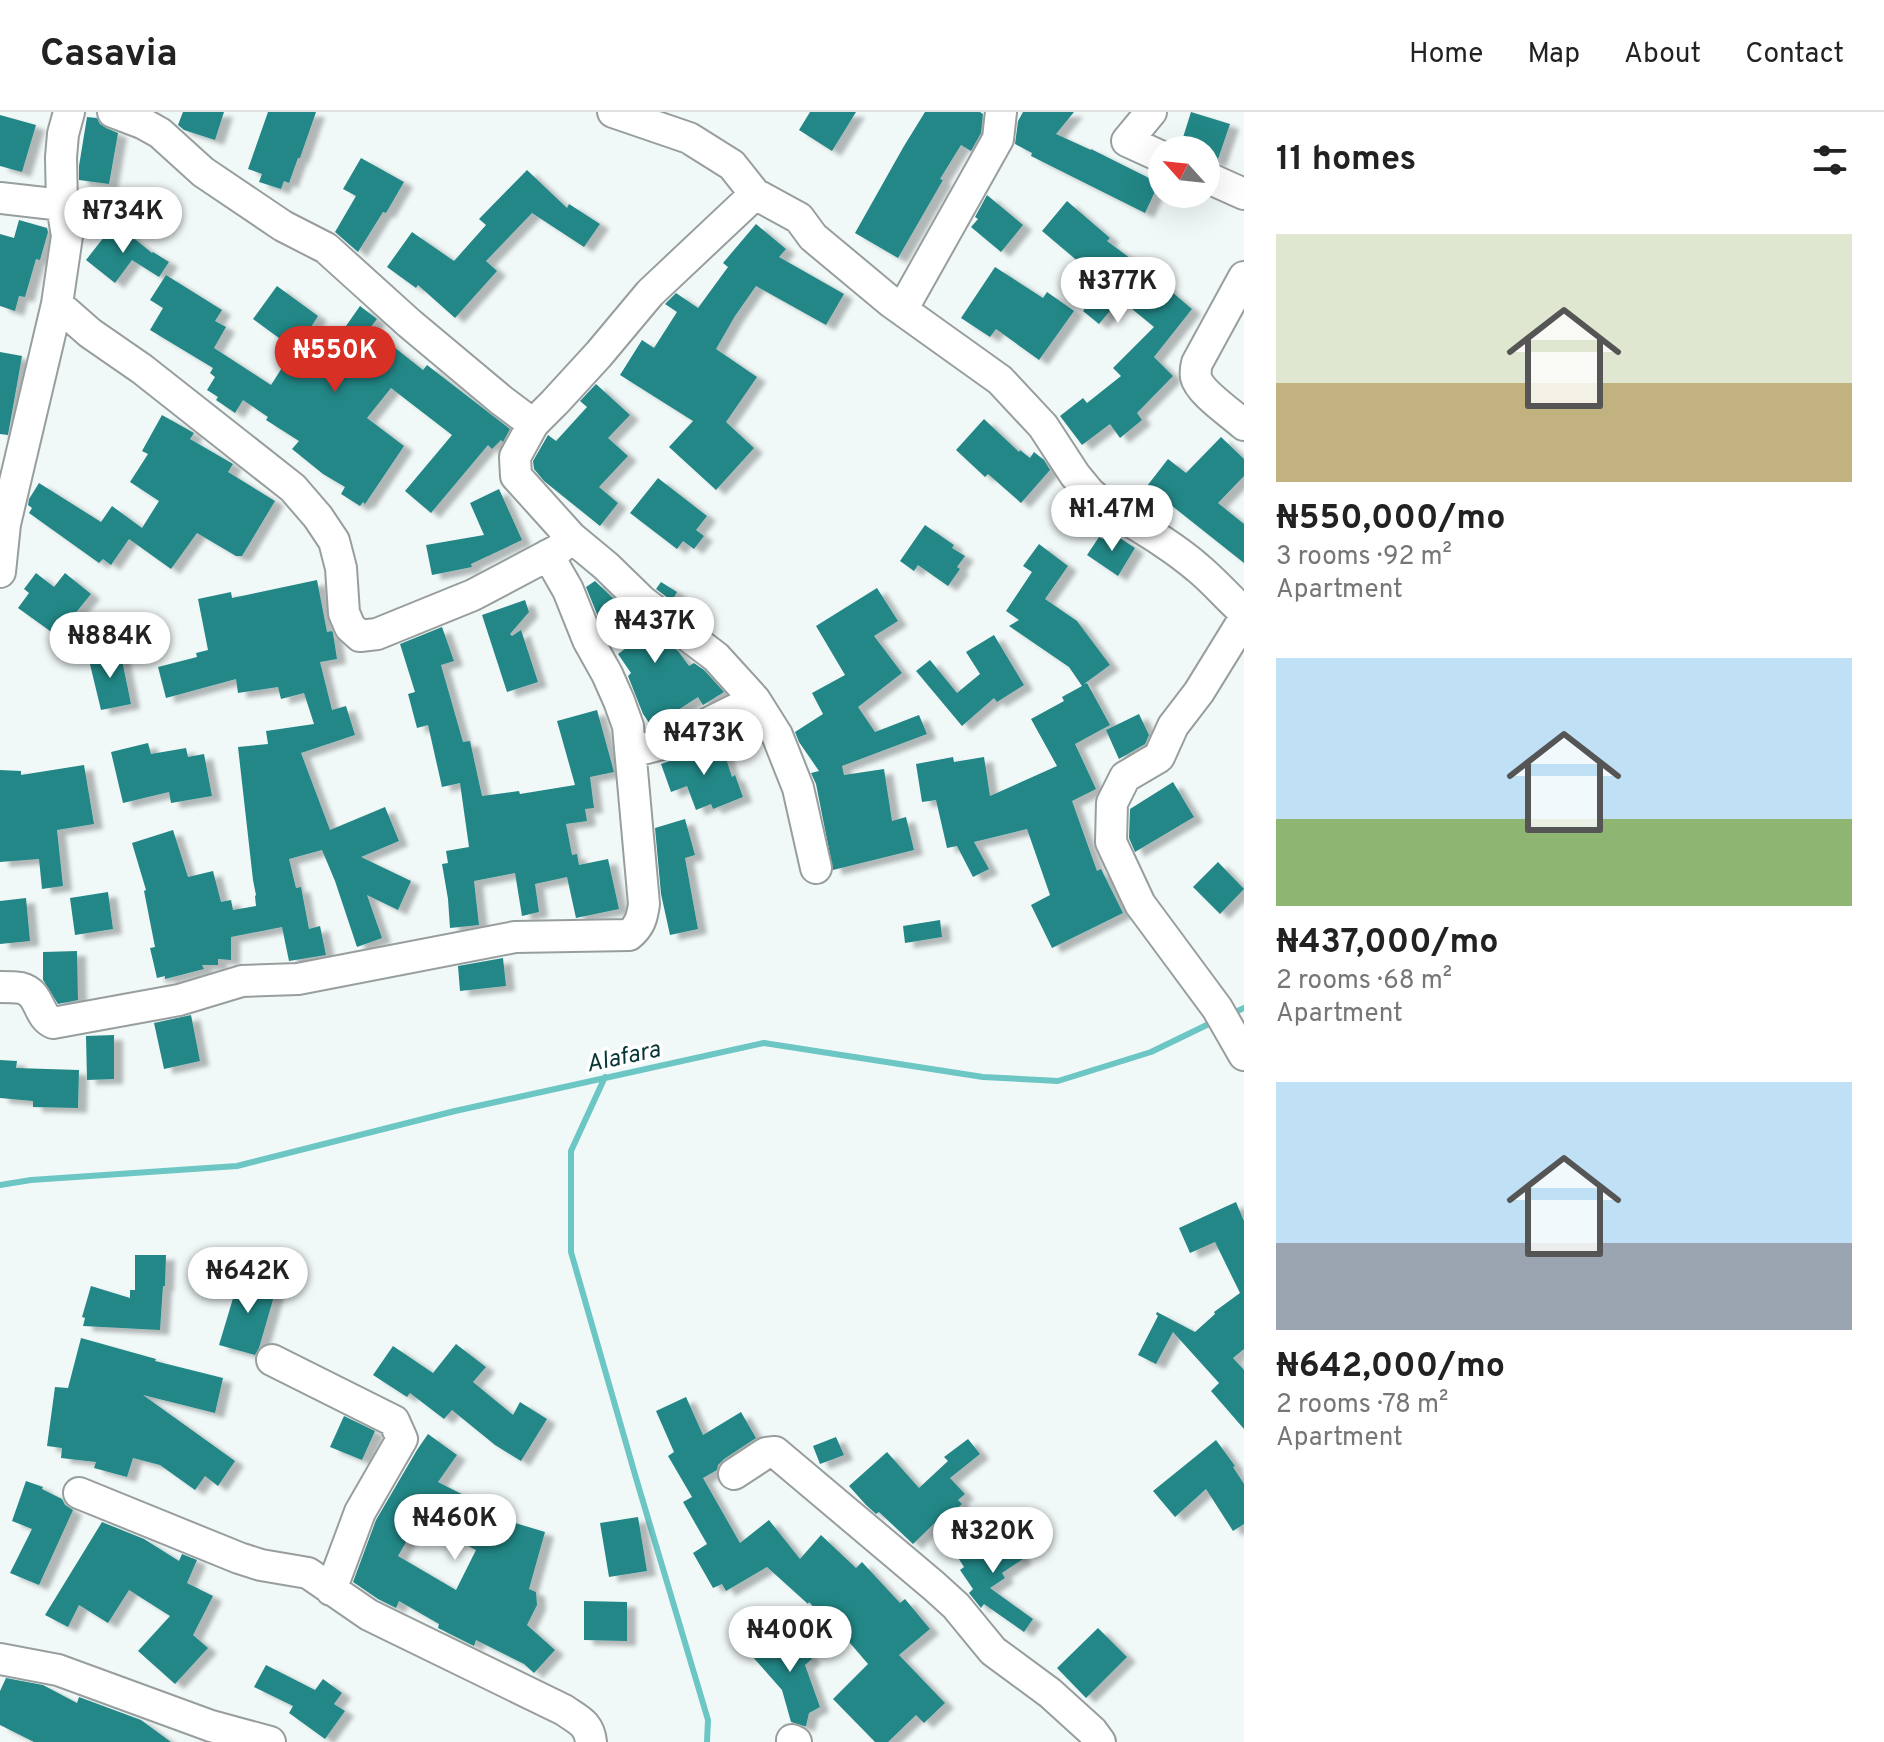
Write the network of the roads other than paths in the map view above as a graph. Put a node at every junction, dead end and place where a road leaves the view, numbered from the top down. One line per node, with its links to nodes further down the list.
1 (69, 112): 11 (street)
2 (113, 112): 15 (street)
3 (613, 112): 8 (street)
4 (1001, 112): 14 (street)
5 (1151, 112): 6 (street)
6 (1148, 151)
7 (1220, 183): 9 (street)
8 (755, 194): 14 (street); 15 (street)
9 (1244, 194)
10 (0, 198): 11 (street)
11 (62, 205): 13 (street)
12 (1244, 277): 16 (street)
13 (57, 304): 17 (street); 18 (street)
14 (902, 310): 19 (street)
15 (533, 424): 17 (street)
16 (1244, 425)
17 (559, 546): 21 (street); 22 (street)
18 (0, 572)
19 (1244, 612)
20 (1244, 619): 25 (street)
21 (755, 700): 22 (street); 23 (street)
22 (631, 752): 24 (street)
23 (816, 868)
24 (0, 987)
25 (1244, 1055)
26 (272, 1360): 29 (street)
27 (734, 1474): 33 (street)
28 (79, 1493): 29 (street)
29 (331, 1590): 32 (street)
30 (0, 1659): 31 (street)
31 (270, 1742)
32 (591, 1742)
33 (1100, 1742)

